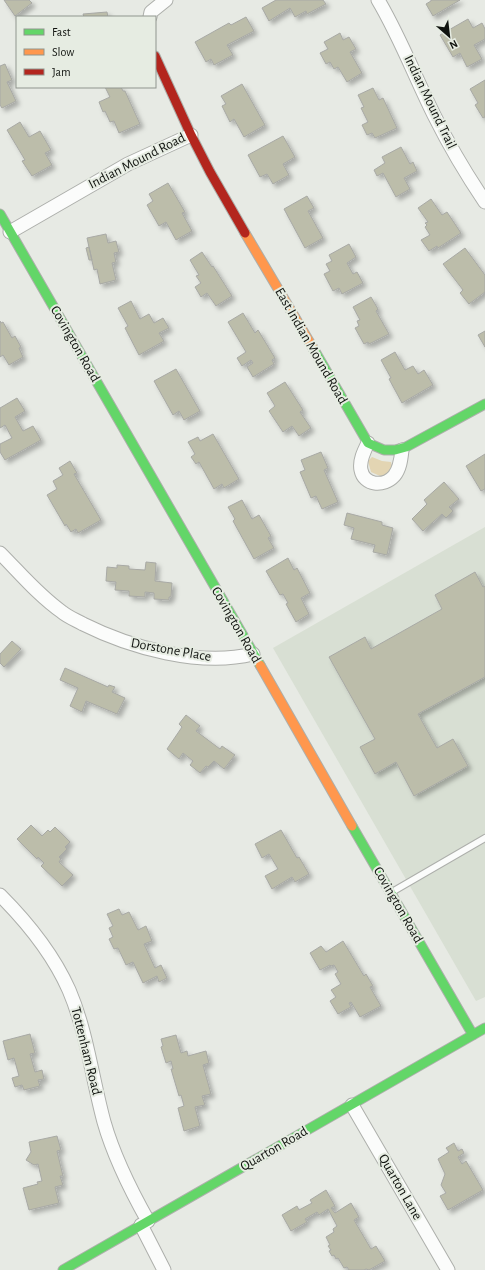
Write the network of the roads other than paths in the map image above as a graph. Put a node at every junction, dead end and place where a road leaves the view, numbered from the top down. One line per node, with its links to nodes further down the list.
1 (166, 0): 3 (street)
2 (378, 0): 6 (street, Indian Mound Trail)
3 (150, 16)
4 (156, 58): 5 (street, Indian Mound Road)
5 (191, 134): 8 (street, Indian Mound Road); 10 (street, East Indian Mound Road)
6 (485, 202)
7 (0, 214): 8 (street, Covington Road)
8 (10, 232): 13 (street, Covington Road)
9 (485, 404): 11 (street)
10 (368, 443): 11 (street); 11 (street)
11 (402, 450)
12 (0, 553): 13 (street, Dorstone Place)
13 (253, 654): 15 (street, Covington Road)
14 (485, 838): 15 (lane)
15 (391, 893): 18 (street, Covington Road)
16 (0, 895): 20 (street, Tottenham Road)
17 (485, 1028): 18 (street, Quarton Road)
18 (473, 1035): 19 (street, Quarton Road)
19 (352, 1105): 20 (street, Quarton Road); 23 (street, Quarton Lane)
20 (145, 1223): 21 (street, Quarton Road); 22 (street, Tottenham Road)
21 (63, 1270)
22 (164, 1270)
23 (448, 1270)

